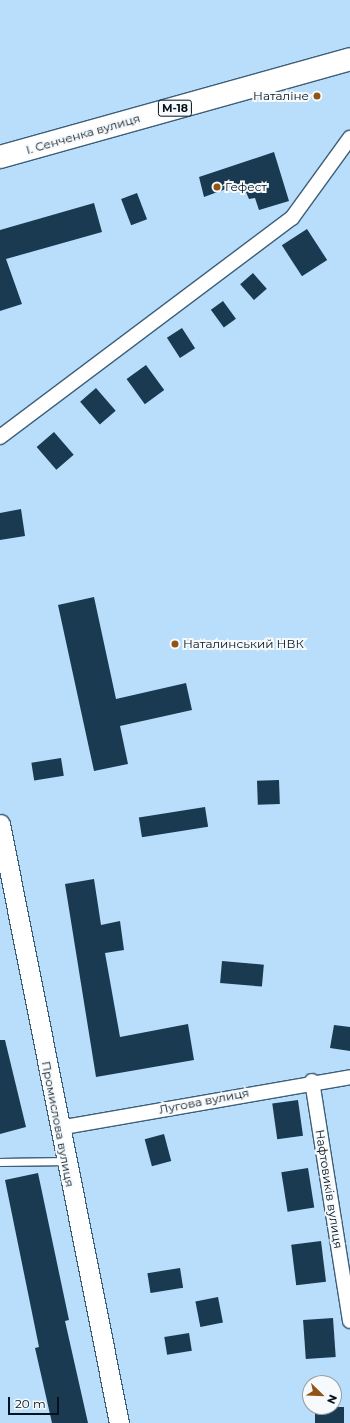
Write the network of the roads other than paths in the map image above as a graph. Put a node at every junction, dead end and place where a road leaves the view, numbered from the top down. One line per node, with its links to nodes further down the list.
1 (350, 59): 3 (highway, І. Сенченка вулиця / М-18)
2 (350, 138): 4 (street)
3 (0, 157)
4 (0, 437)
5 (0, 824): 8 (street, Промислова вулиця)
6 (350, 1077): 7 (street, Лугова вулиця)
7 (312, 1081): 8 (street, Лугова вулиця); 11 (street, Нафтовиків вулиця)
8 (59, 1128): 9 (street, Промислова вулиця)
9 (65, 1161): 10 (lane); 12 (street, Промислова вулиця)
10 (0, 1162)
11 (350, 1321)
12 (119, 1423)

